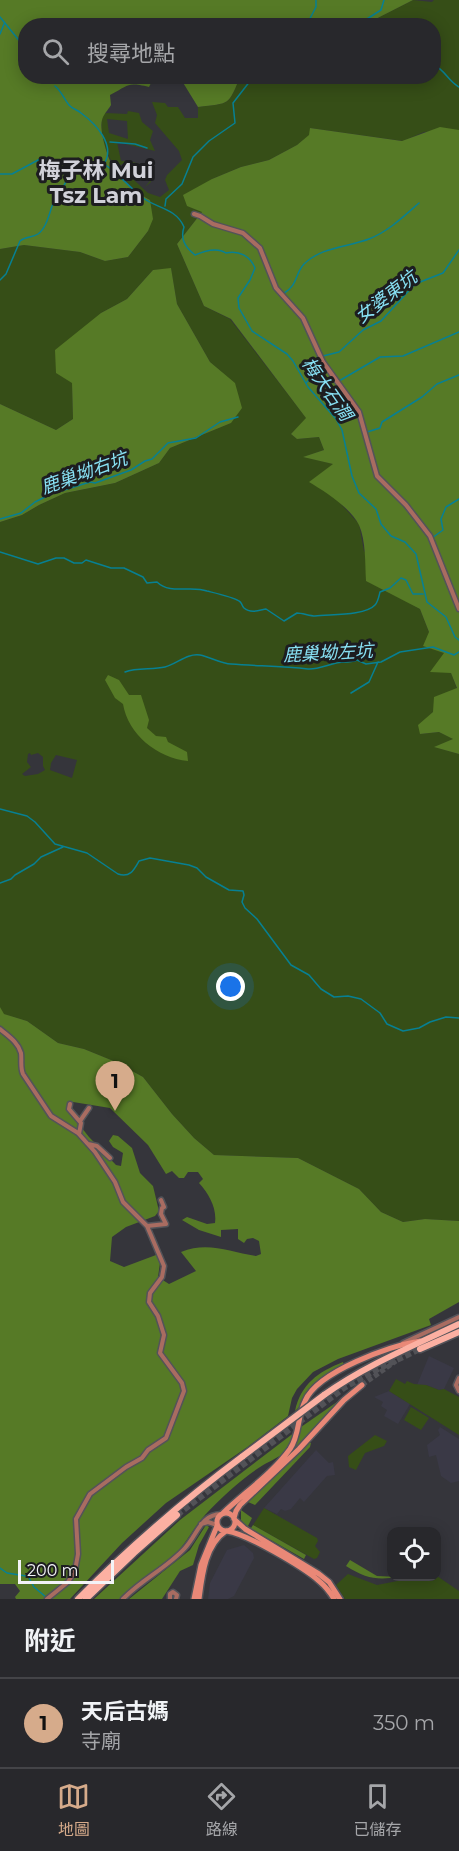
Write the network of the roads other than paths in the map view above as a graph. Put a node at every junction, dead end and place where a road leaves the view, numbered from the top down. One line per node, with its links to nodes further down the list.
1 (194, 214): 2 (street)
2 (459, 609)
3 (0, 1029): 7 (street)
4 (70, 1104): 6 (street)
5 (89, 1108): 6 (street)
6 (80, 1122): 7 (street)
7 (79, 1134): 8 (street)
8 (88, 1144): 9 (street); 11 (street)
9 (110, 1158)
10 (161, 1200): 11 (street)
11 (147, 1226): 27 (street)
12 (459, 1317): 16 (street)
13 (459, 1324): 15 (main road)
14 (459, 1332): 17 (main road)
15 (421, 1340): 16 (main road); 28 (main road, bridge)
16 (398, 1345): 21 (main road)
17 (420, 1349)
18 (459, 1378): 20 (street)
19 (362, 1385): 23 (main road)
20 (459, 1391)
21 (222, 1513): 23 (main road); 24 (street); 25 (main road)
22 (177, 1515): 29 (main road)
23 (234, 1519): 26 (main road); 36 (main road)
24 (201, 1524): 25 (street); 30 (street)
25 (217, 1525): 26 (main road); 33 (main road)
26 (227, 1531): 34 (main road); 35 (main road)
27 (46, 1599)
28 (78, 1599)
29 (86, 1599)
30 (123, 1599)
31 (169, 1599): 32 (street)
32 (176, 1599)
33 (194, 1599)
34 (199, 1599)
35 (334, 1599)
36 (340, 1599)

